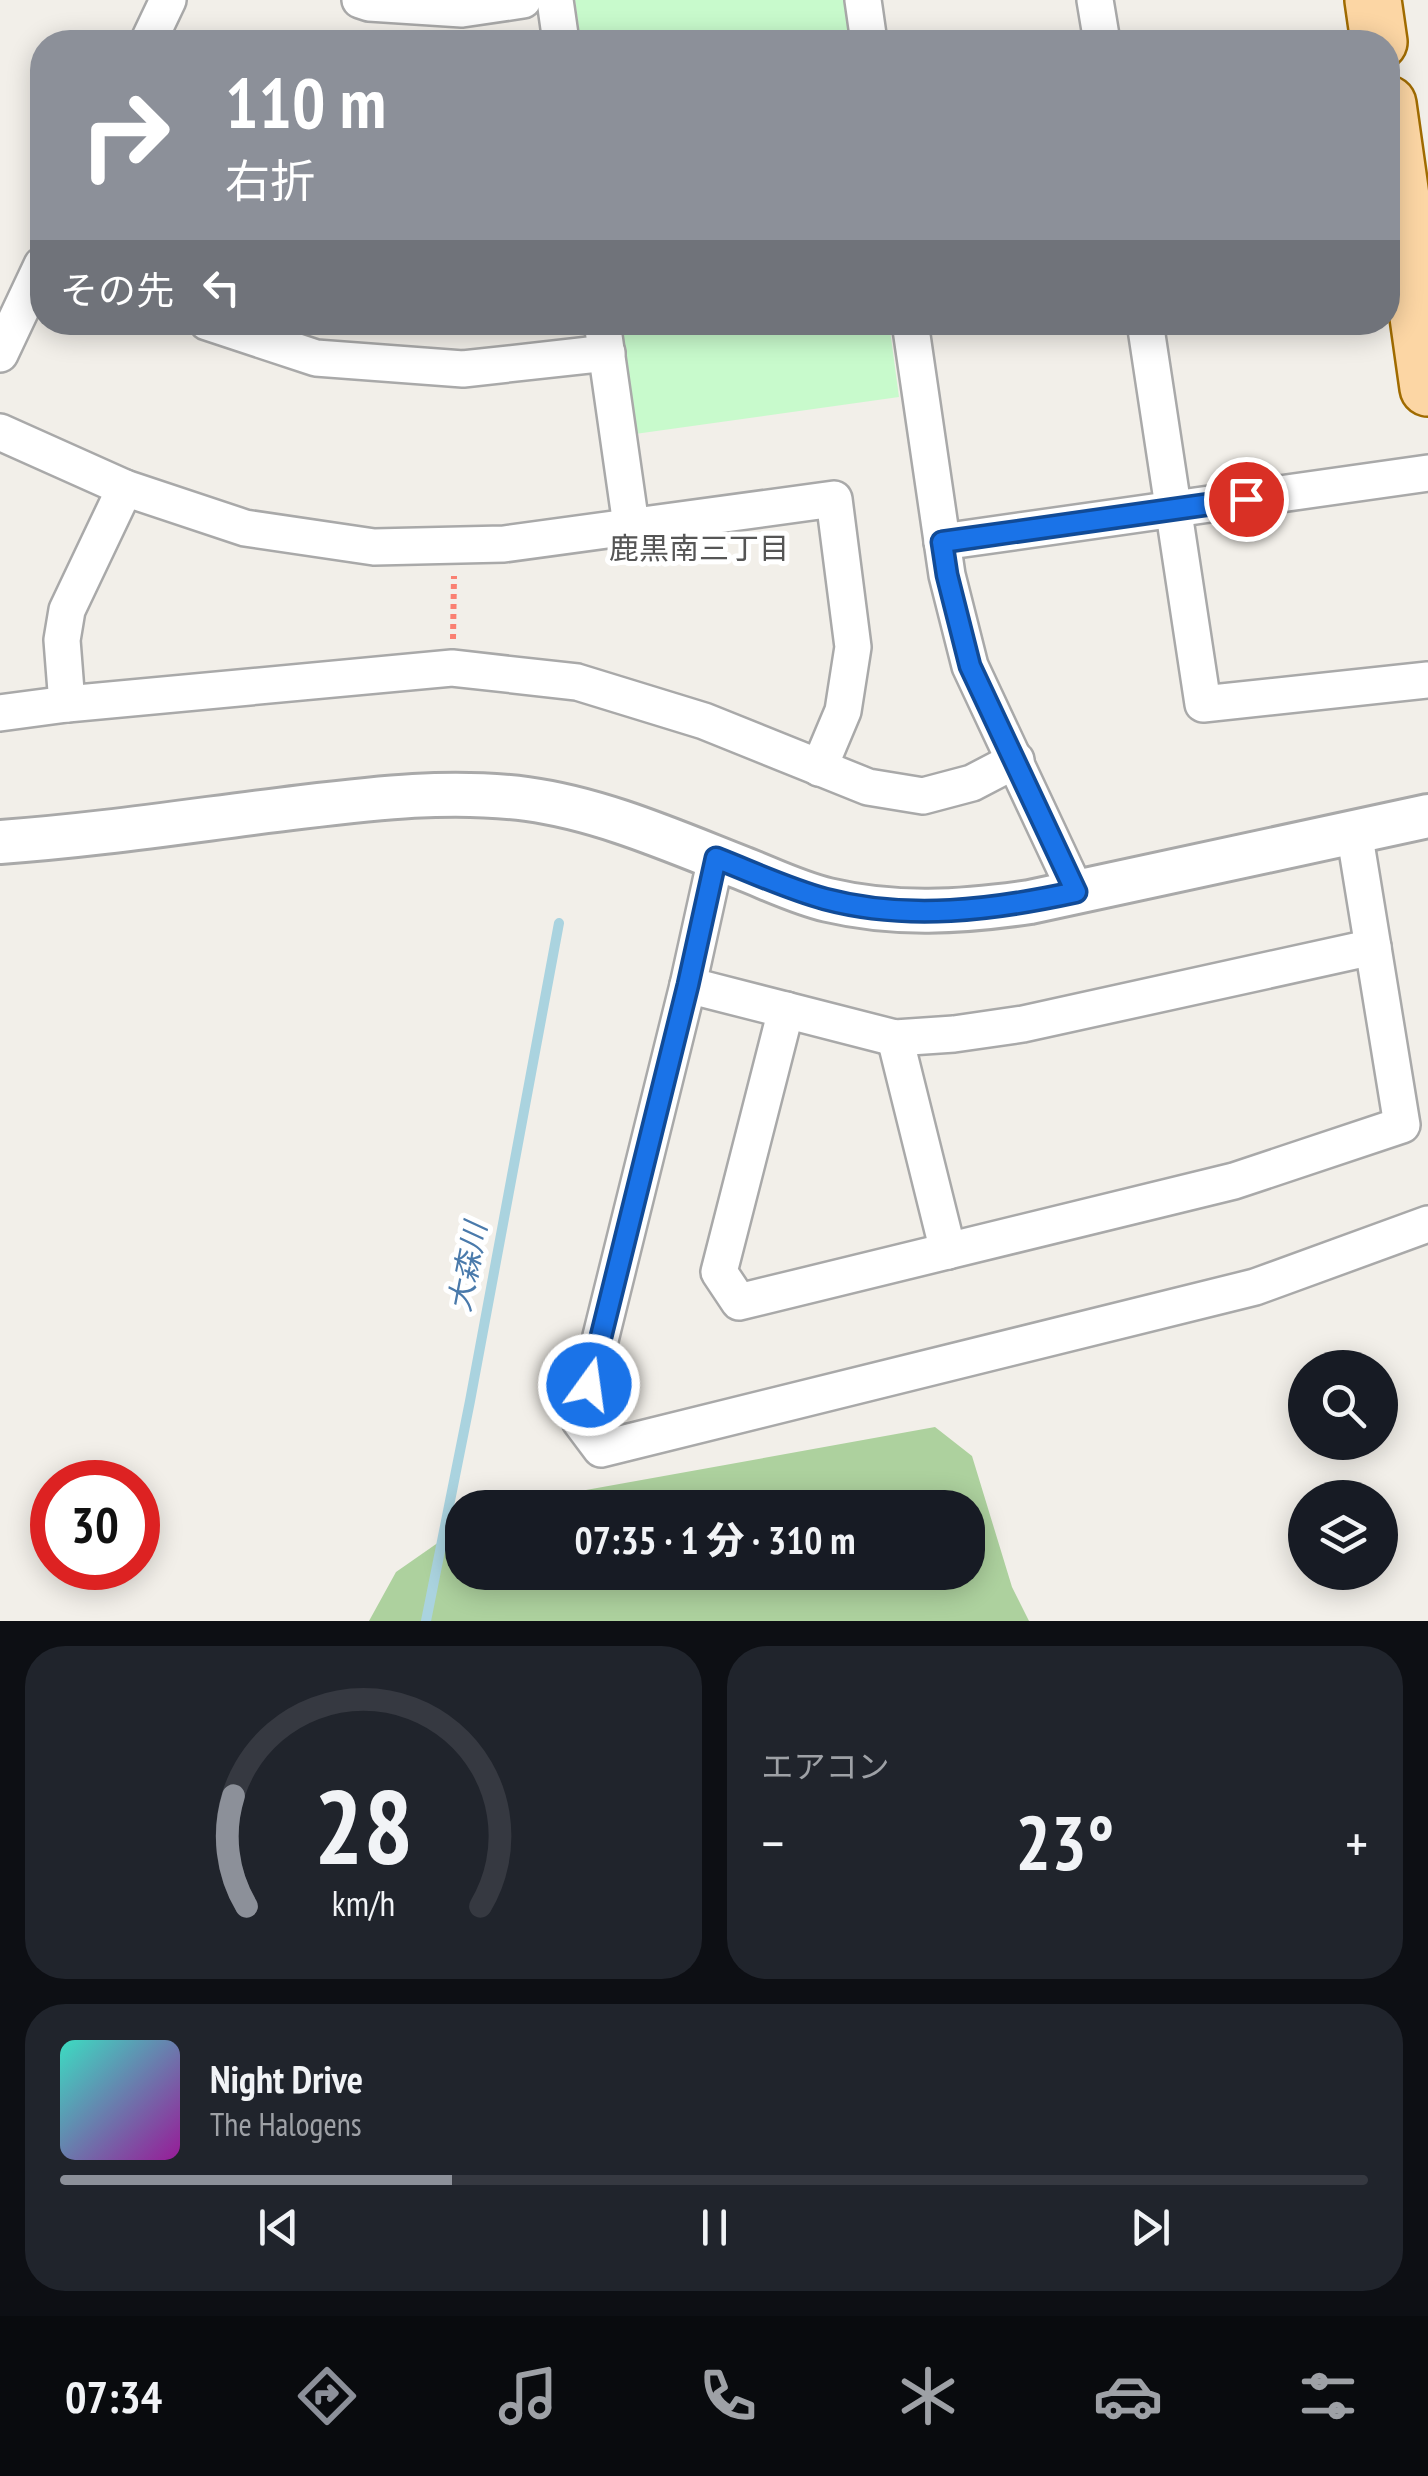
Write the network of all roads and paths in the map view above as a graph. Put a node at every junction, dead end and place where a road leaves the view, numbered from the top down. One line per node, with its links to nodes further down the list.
1 (168, 0): 8 (street)
2 (360, 0): 3 (street)
3 (523, 0)
4 (556, 0): 9 (street)
5 (863, 0): 10 (street)
6 (1095, 0): 11 (street)
7 (1372, 0): 12 (main road)
8 (154, 30)
9 (560, 30)
10 (867, 30)
11 (1100, 30)
12 (1377, 30)
13 (1400, 189): 20 (main road)
14 (30, 290): 19 (street)
15 (246, 335): 18 (street)
16 (912, 335): 26 (street)
17 (1146, 335): 24 (street)
18 (604, 338): 25 (street)
19 (0, 354)
20 (1428, 388)
21 (0, 432): 23 (street)
22 (1428, 472): 24 (street)
23 (124, 488): 27 (street); 30 (street)
24 (1173, 510): 26 (street); 29 (street)
25 (632, 525): 27 (street); 33 (street)
26 (942, 542): 32 (street)
27 (455, 545): 28 (path)
28 (452, 668): 30 (street); 33 (street)
29 (1428, 680)
30 (68, 704): 31 (street)
31 (0, 713)
32 (1016, 760): 33 (street); 38 (street)
33 (819, 768)
34 (1428, 816): 35 (street)
35 (1354, 831): 38 (street); 39 (street)
36 (0, 842): 37 (street)
37 (716, 858): 38 (street); 40 (street)
38 (1076, 892)
39 (1374, 946): 42 (street); 44 (street)
40 (688, 985): 41 (street); 43 (street)
41 (786, 1010): 42 (street); 44 (street)
42 (895, 1038): 44 (street)
43 (1428, 1224)
44 (948, 1252)

